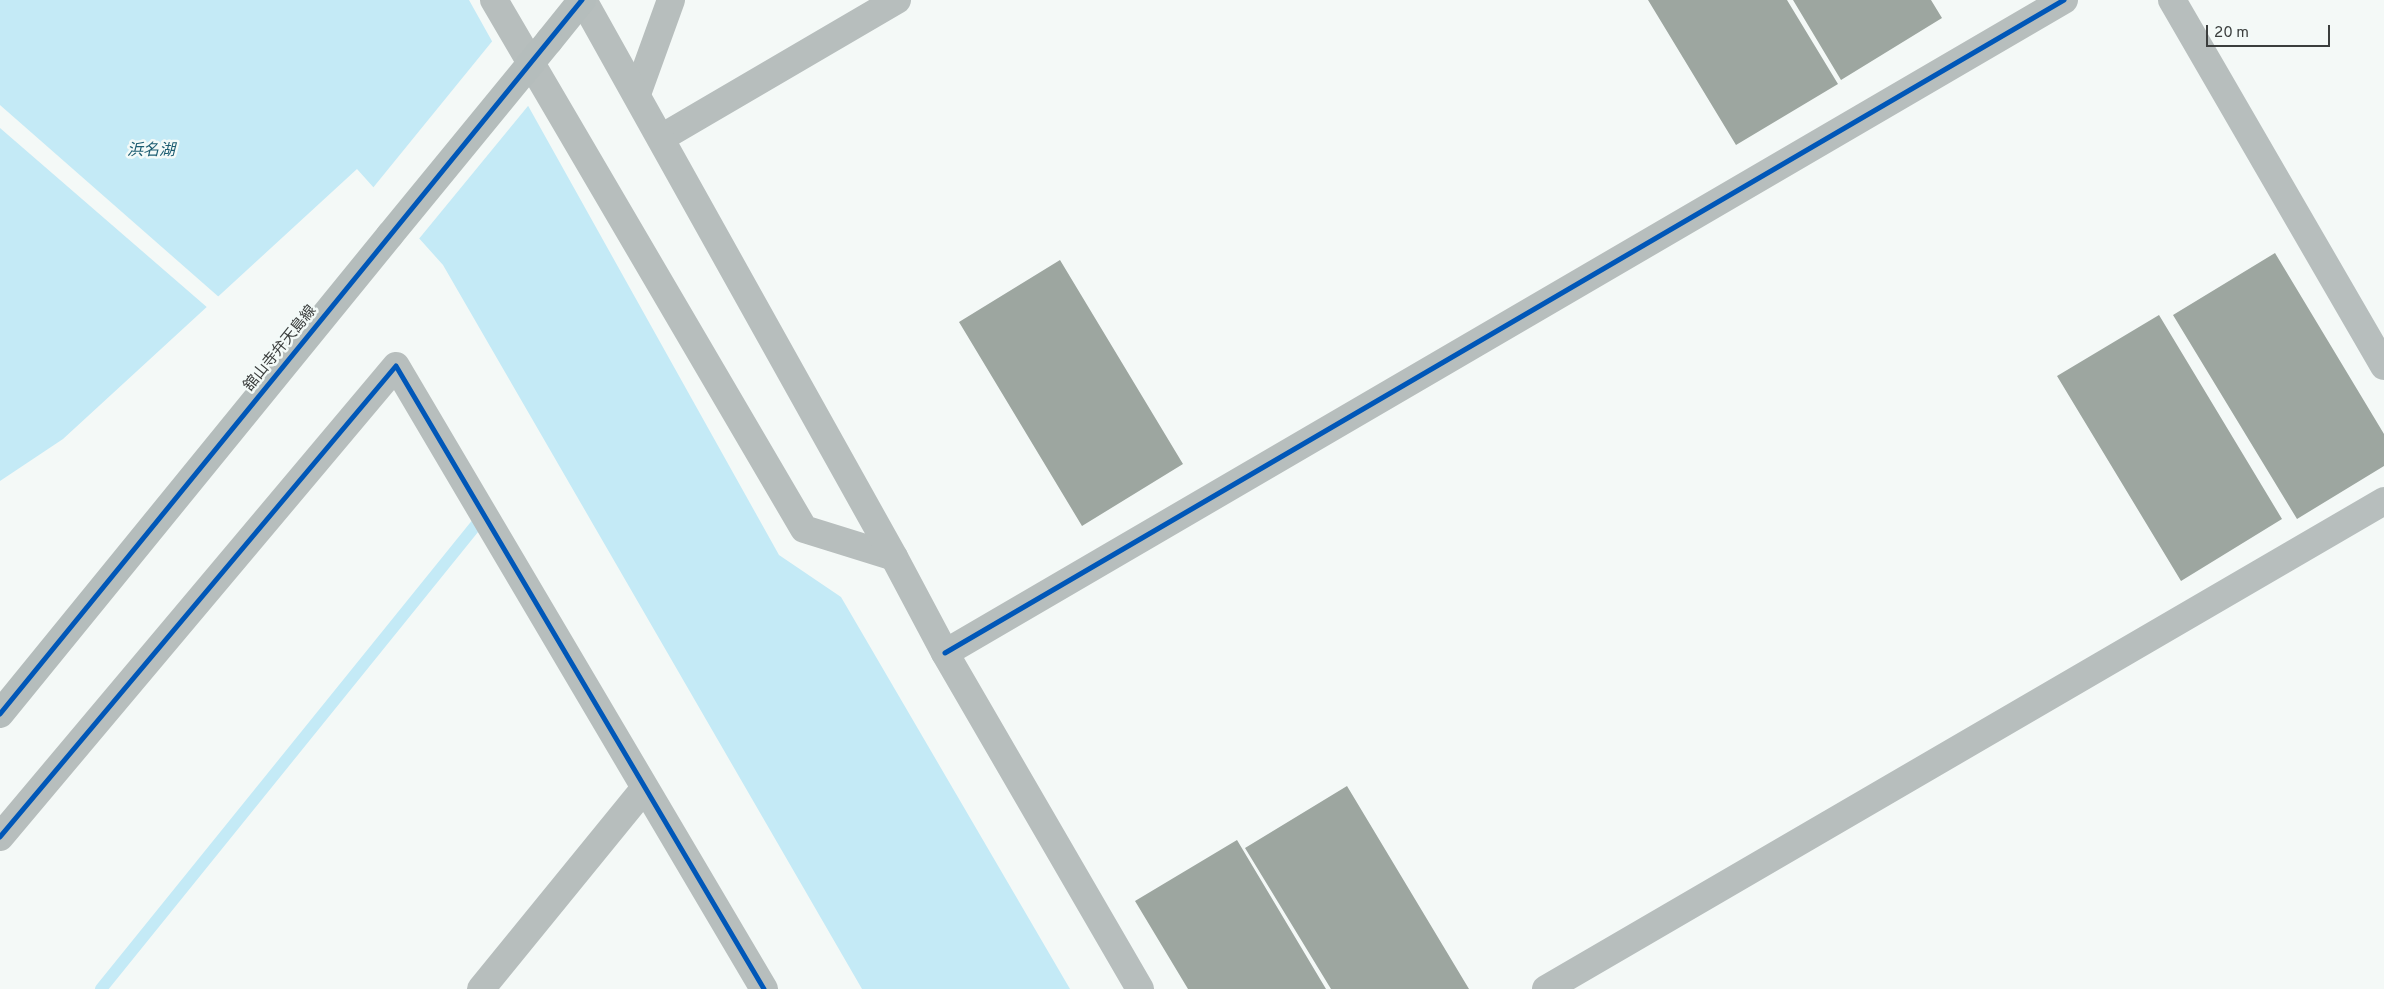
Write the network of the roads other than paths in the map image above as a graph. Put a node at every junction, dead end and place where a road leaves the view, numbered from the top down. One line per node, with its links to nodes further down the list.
1 (494, 0): 11 (street)
2 (583, 0): 7 (street); 13 (main road, 舘山寺弁天島線, bridge)
3 (671, 0): 7 (street)
4 (897, 0): 8 (street)
5 (2064, 0): 12 (street)
6 (2172, 0): 9 (street)
7 (637, 94): 8 (street)
8 (660, 138): 11 (street)
9 (2384, 366)
10 (2384, 501): 19 (street)
11 (894, 557): 12 (street)
12 (945, 653): 18 (street)
13 (0, 714)
14 (644, 789): 15 (street); 16 (street); 17 (street)
15 (0, 837)
16 (481, 989)
17 (764, 989)
18 (1140, 989)
19 (1546, 989)

